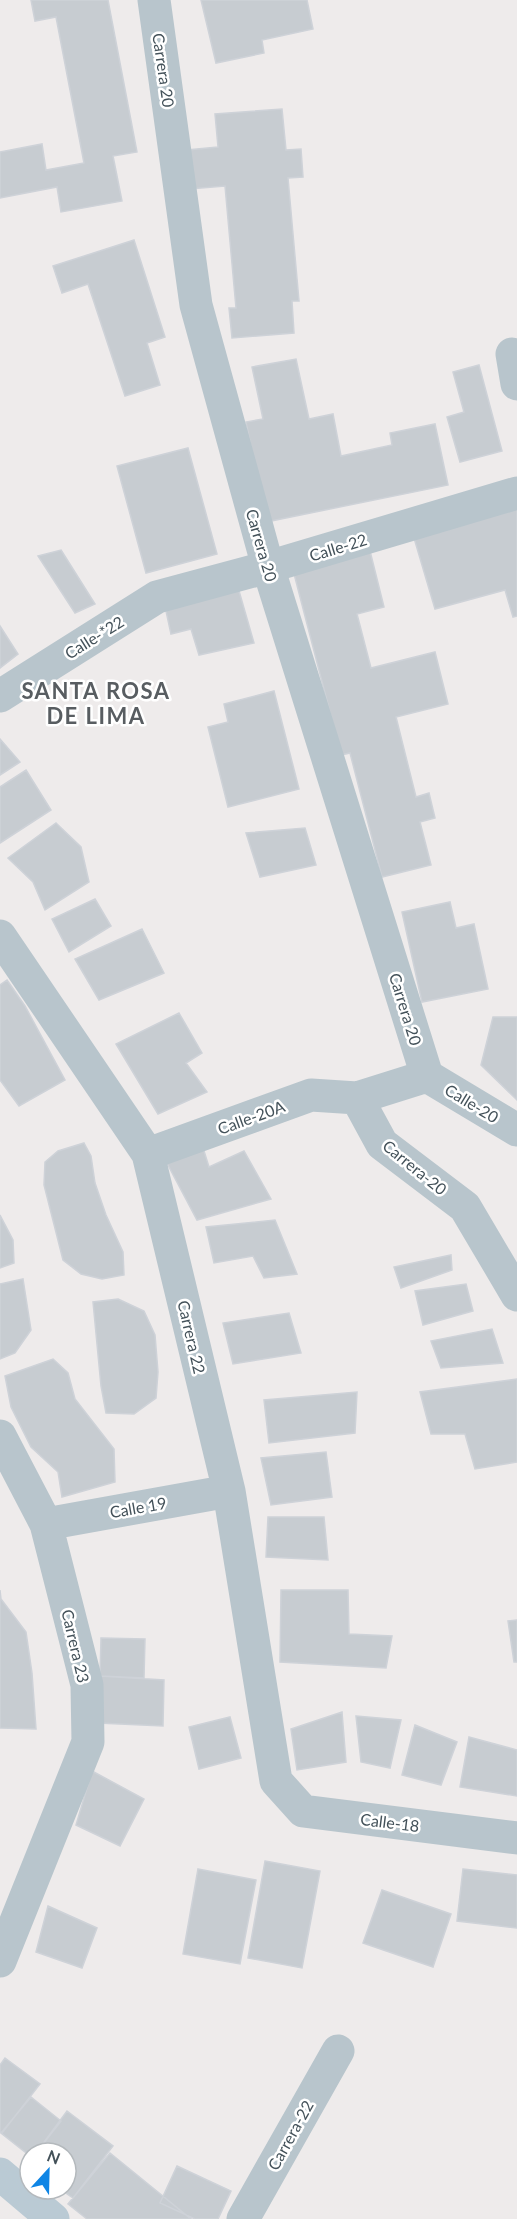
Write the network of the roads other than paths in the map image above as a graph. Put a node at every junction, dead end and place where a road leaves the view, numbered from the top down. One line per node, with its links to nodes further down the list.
1 (154, 0): 3 (street, Carrera 20)
2 (517, 493): 3 (street, Calle-22)
3 (268, 567): 4 (street, Calle-22); 7 (street, Carrera 20)
4 (157, 597): 5 (street, Calle-*22)
5 (0, 696)
6 (0, 936): 10 (street, Carrera 22)
7 (428, 1076): 8 (street); 9 (street, Calle-20)
8 (357, 1098): 10 (street, Calle-20A); 11 (street, Carrera-20)
9 (517, 1130)
10 (148, 1155): 13 (street, Carrera 22)
11 (517, 1295)
12 (0, 1436): 14 (street, Carrera 23)
13 (229, 1491): 14 (street, Calle 19); 15 (street, Carrera 22)
14 (46, 1524): 17 (street, Carrera 23)
15 (276, 1781): 16 (street, Calle-18)
16 (517, 1838)
17 (0, 1961)
18 (338, 2051): 21 (street, Carrera-22)
19 (0, 2174): 20 (street)
20 (53, 2219)
21 (243, 2219)

